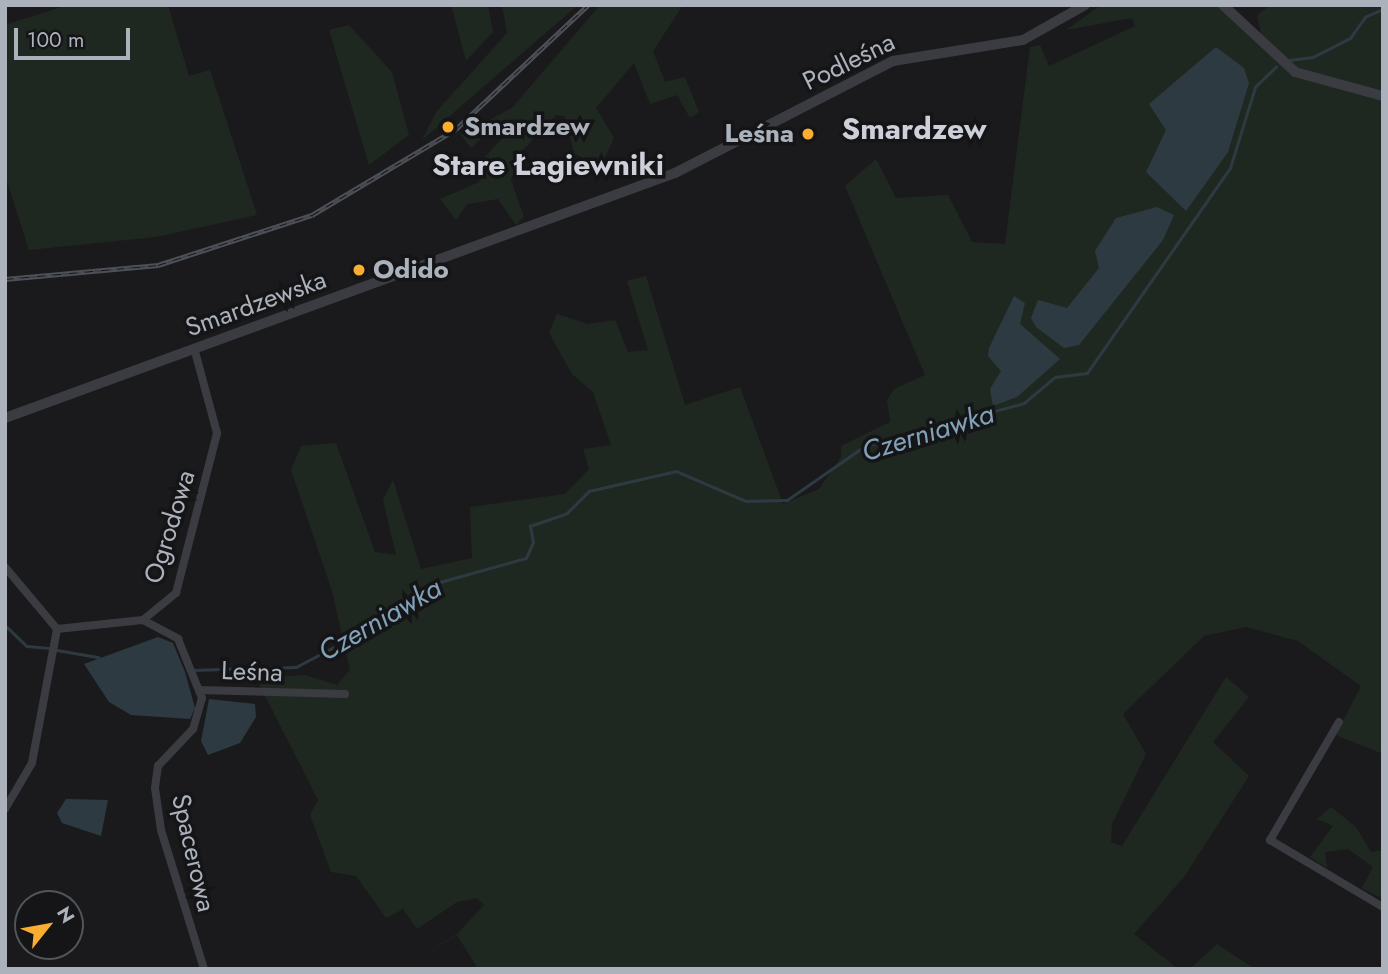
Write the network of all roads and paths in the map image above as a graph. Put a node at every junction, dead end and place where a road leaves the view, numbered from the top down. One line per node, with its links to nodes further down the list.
1 (1085, 5): 4 (street, Podleśna)
2 (1223, 5): 3 (street)
3 (1383, 96)
4 (717, 152): 5 (street, Smardzewska)
5 (194, 348): 6 (street, Smardzewska); 8 (street, Ogrodowa)
6 (5, 418)
7 (5, 567): 9 (street)
8 (143, 620): 9 (street, Ogrodowa); 10 (street, Spacerowa)
9 (57, 629): 13 (street)
10 (199, 690): 11 (street, Leśna); 15 (street, Spacerowa)
11 (345, 694)
12 (1339, 722): 14 (street)
13 (5, 809)
14 (1383, 907)
15 (204, 969)

